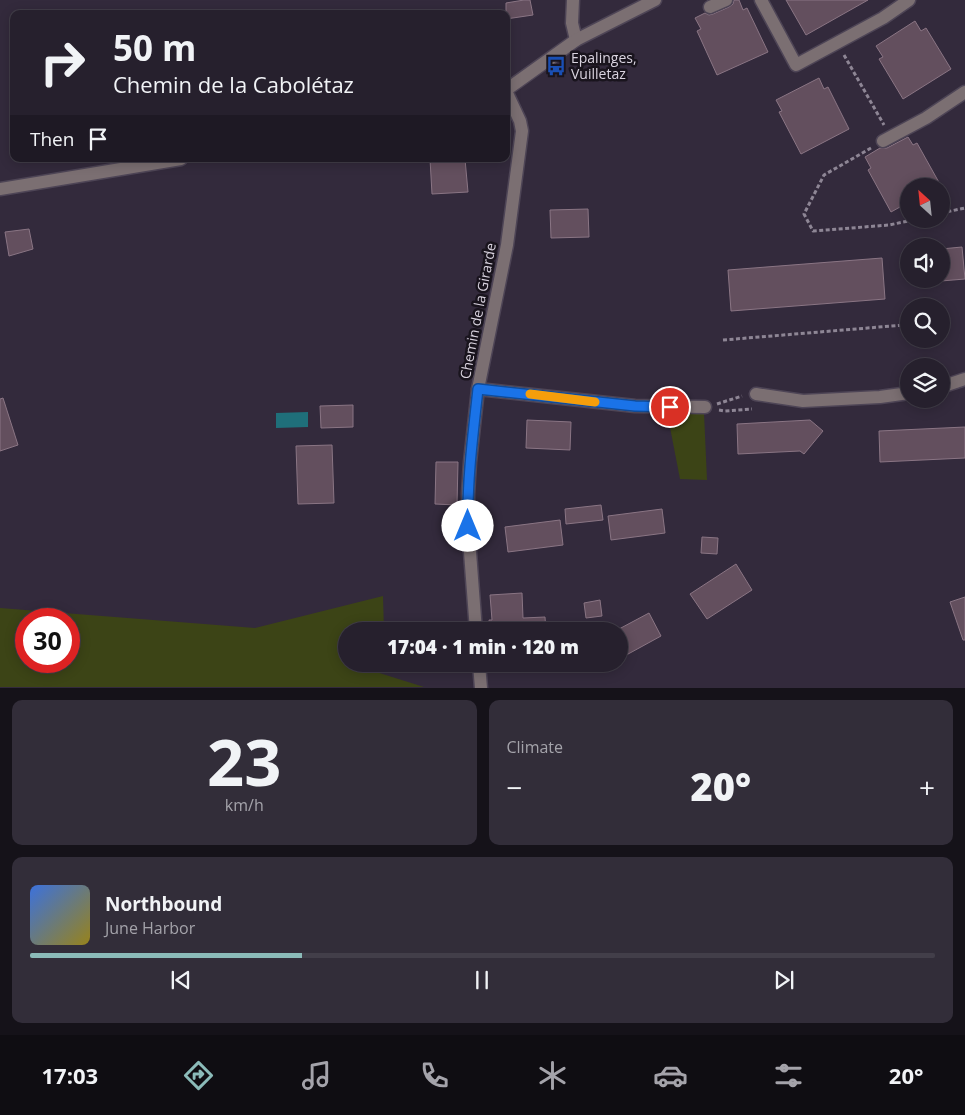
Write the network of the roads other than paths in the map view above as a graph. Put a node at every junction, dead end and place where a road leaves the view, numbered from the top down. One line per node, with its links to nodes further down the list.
1 (573, 0): 7 (street)
2 (655, 0): 7 (street)
3 (726, 0): 6 (street)
4 (761, 0): 5 (street)
5 (909, 0)
6 (710, 7)
7 (576, 40): 8 (street)
8 (510, 87)
9 (965, 92): 11 (street)
10 (510, 99): 16 (street, Chemin de la Girarde)
11 (887, 139)
12 (163, 162): 13 (street)
13 (0, 189)
14 (965, 379): 15 (street)
15 (950, 384)
16 (483, 389): 19 (street); 20 (street, Chemin de la Girarde)
17 (756, 394): 18 (street)
18 (900, 394)
19 (705, 407)
20 (475, 622)
21 (479, 672): 22 (street)
22 (481, 688)

